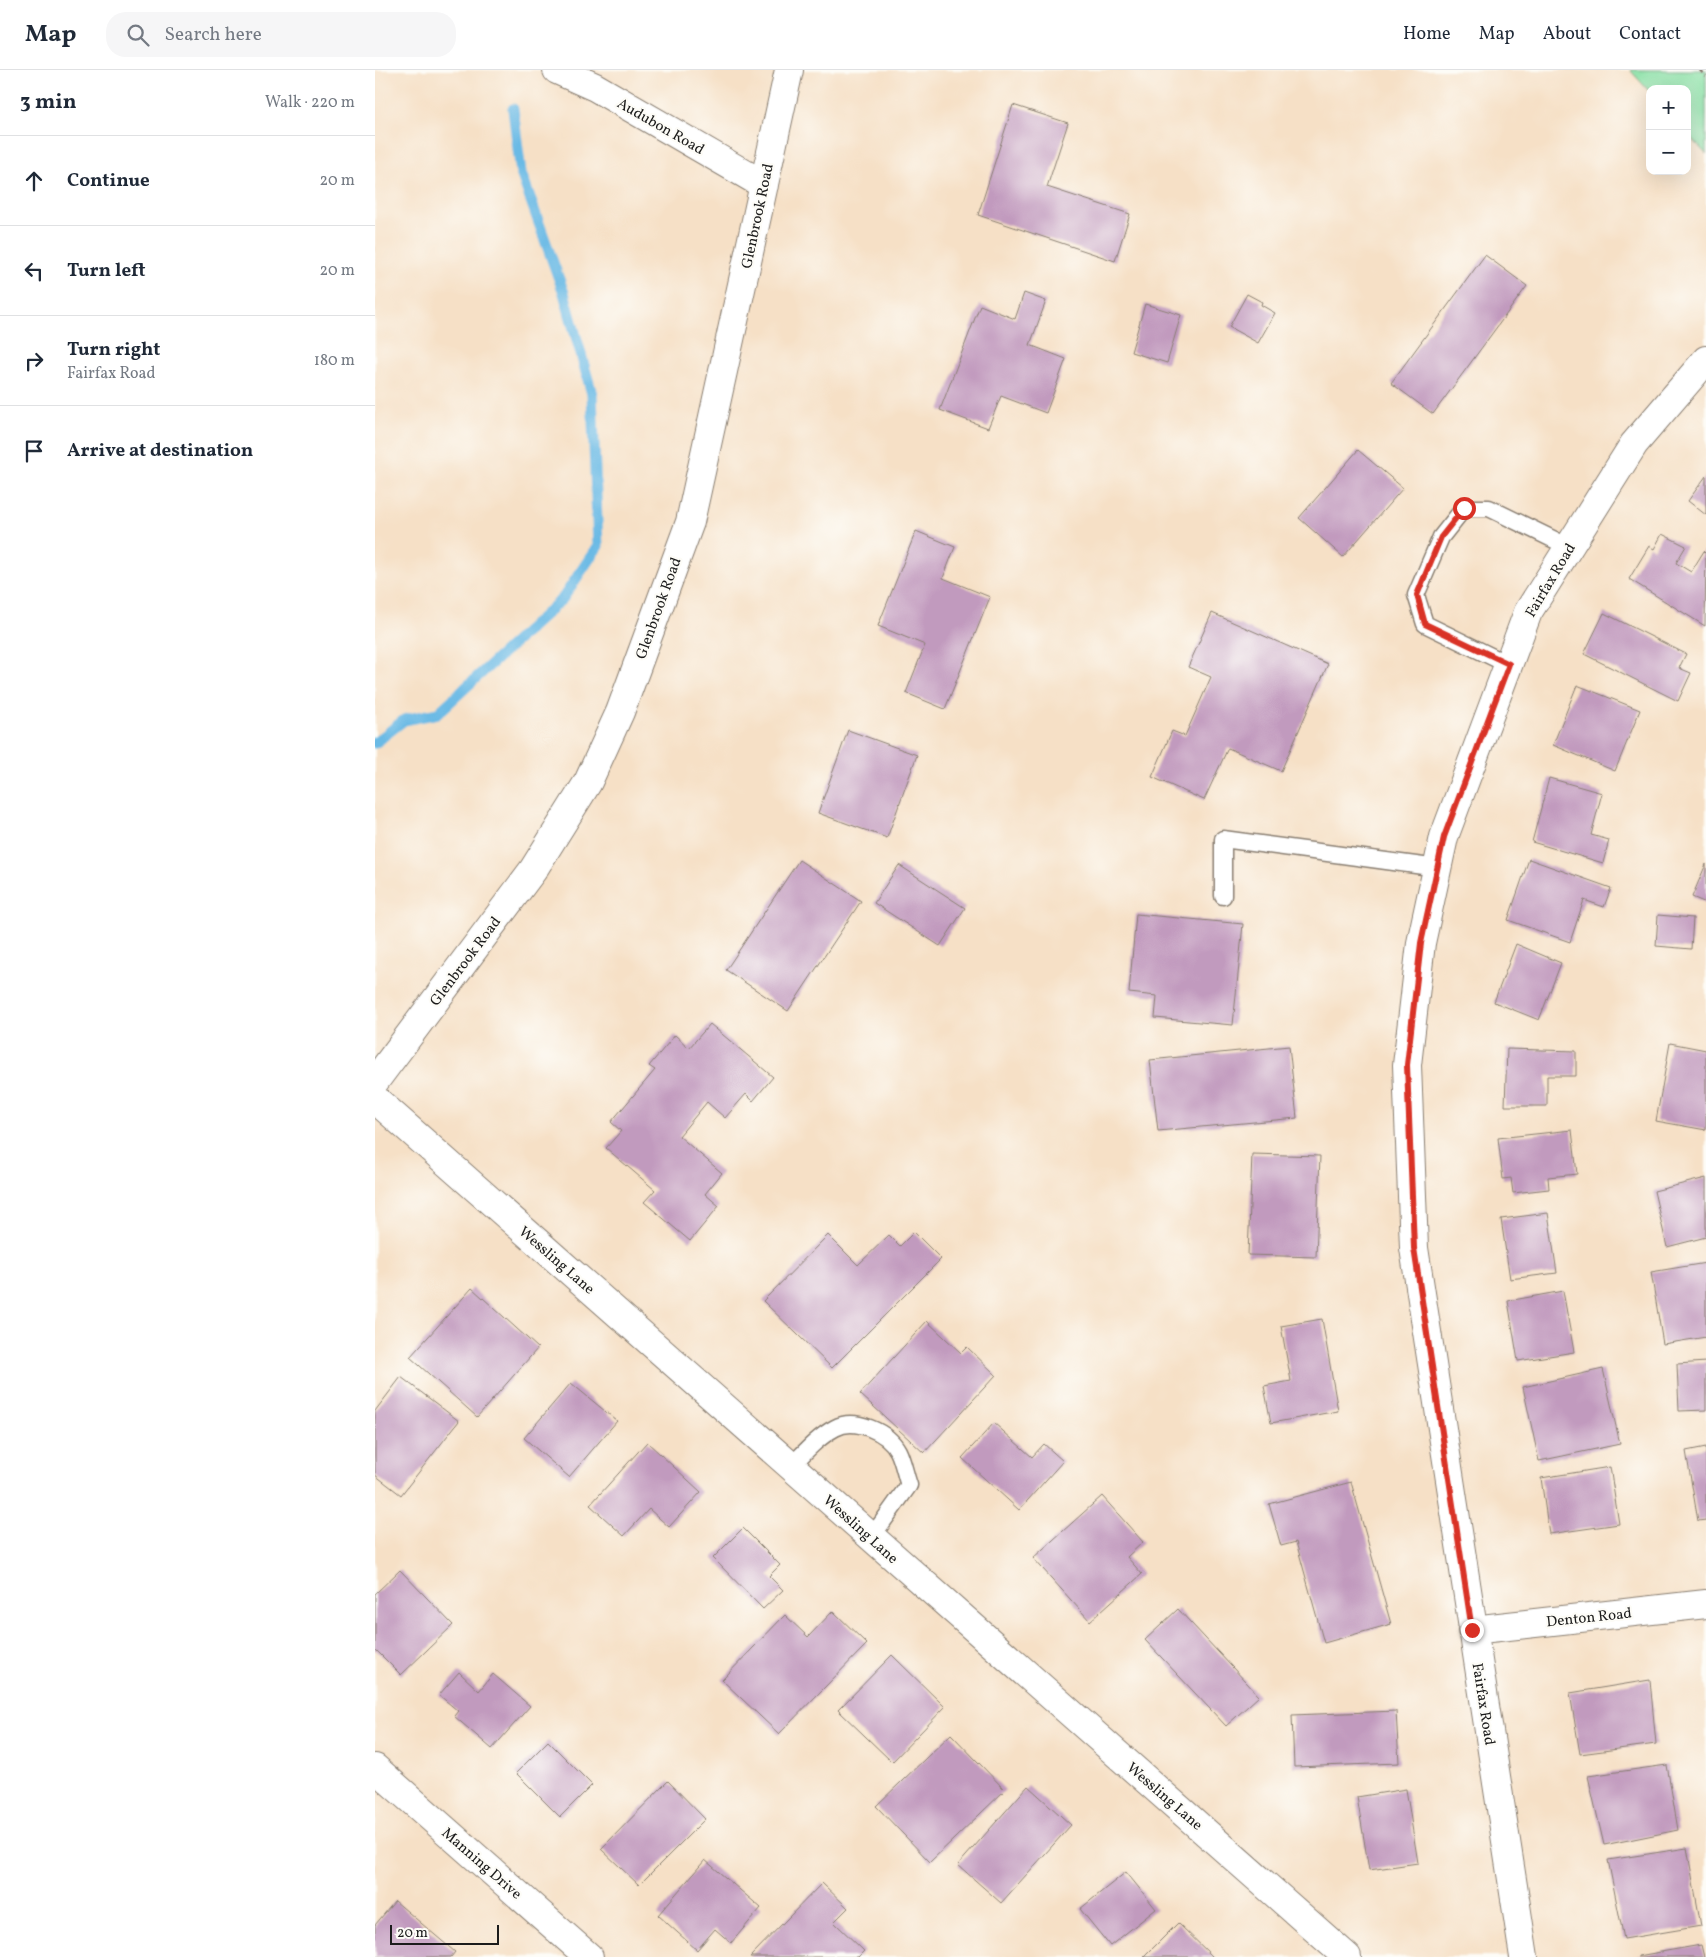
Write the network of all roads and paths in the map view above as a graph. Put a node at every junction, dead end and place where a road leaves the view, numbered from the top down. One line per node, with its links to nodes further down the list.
1 (557, 70): 5 (street, Audubon Road)
2 (789, 70): 5 (street, Glenbrook Road)
3 (1700, 70): 4 (path)
4 (1706, 76)
5 (764, 185): 11 (street, Glenbrook Road)
6 (1706, 360): 7 (street, Fairfax Road)
7 (1569, 547): 8 (street, Fairfax Road); 8 (lane)
8 (1509, 664): 9 (street, Fairfax Road)
9 (1437, 868): 10 (lane); 16 (street, Fairfax Road)
10 (1223, 896)
11 (375, 1081)
12 (375, 1099): 13 (street, Wessling Lane)
13 (791, 1466): 14 (street, Wessling Lane); 14 (lane)
14 (871, 1538): 19 (street, Wessling Lane)
15 (1706, 1604): 16 (street, Denton Road)
16 (1472, 1630): 20 (street, Fairfax Road)
17 (375, 1768): 18 (street, Manning Drive)
18 (589, 1957)
19 (1347, 1957)
20 (1523, 1957)

